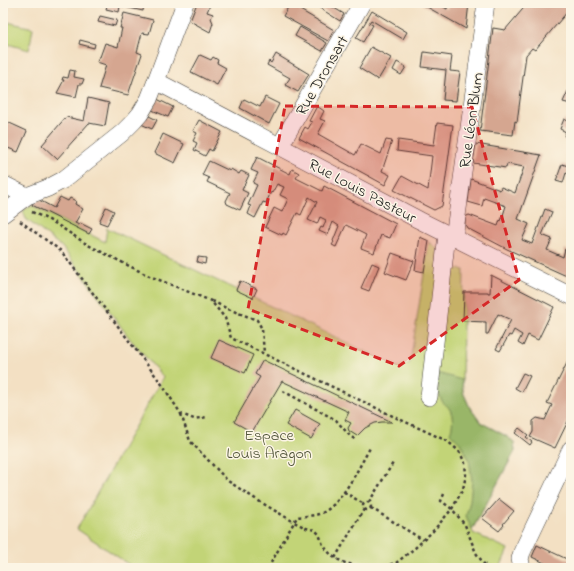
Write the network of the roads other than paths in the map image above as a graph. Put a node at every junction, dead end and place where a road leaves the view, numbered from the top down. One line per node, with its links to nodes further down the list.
1 (185, 3): 4 (street)
2 (362, 3): 5 (street, Rue Dronsart)
3 (486, 3): 8 (street, Rue Léon Blum)
4 (156, 81): 5 (street, Rue Louis Pasteur); 7 (street)
5 (280, 146): 8 (street, Rue Louis Pasteur)
6 (3, 184): 7 (street)
7 (14, 206)
8 (451, 236): 9 (street, Rue Louis Pasteur); 10 (street, Rue Léon Blum)
9 (571, 296)
10 (428, 397)
11 (571, 449): 12 (street)
12 (521, 566)

